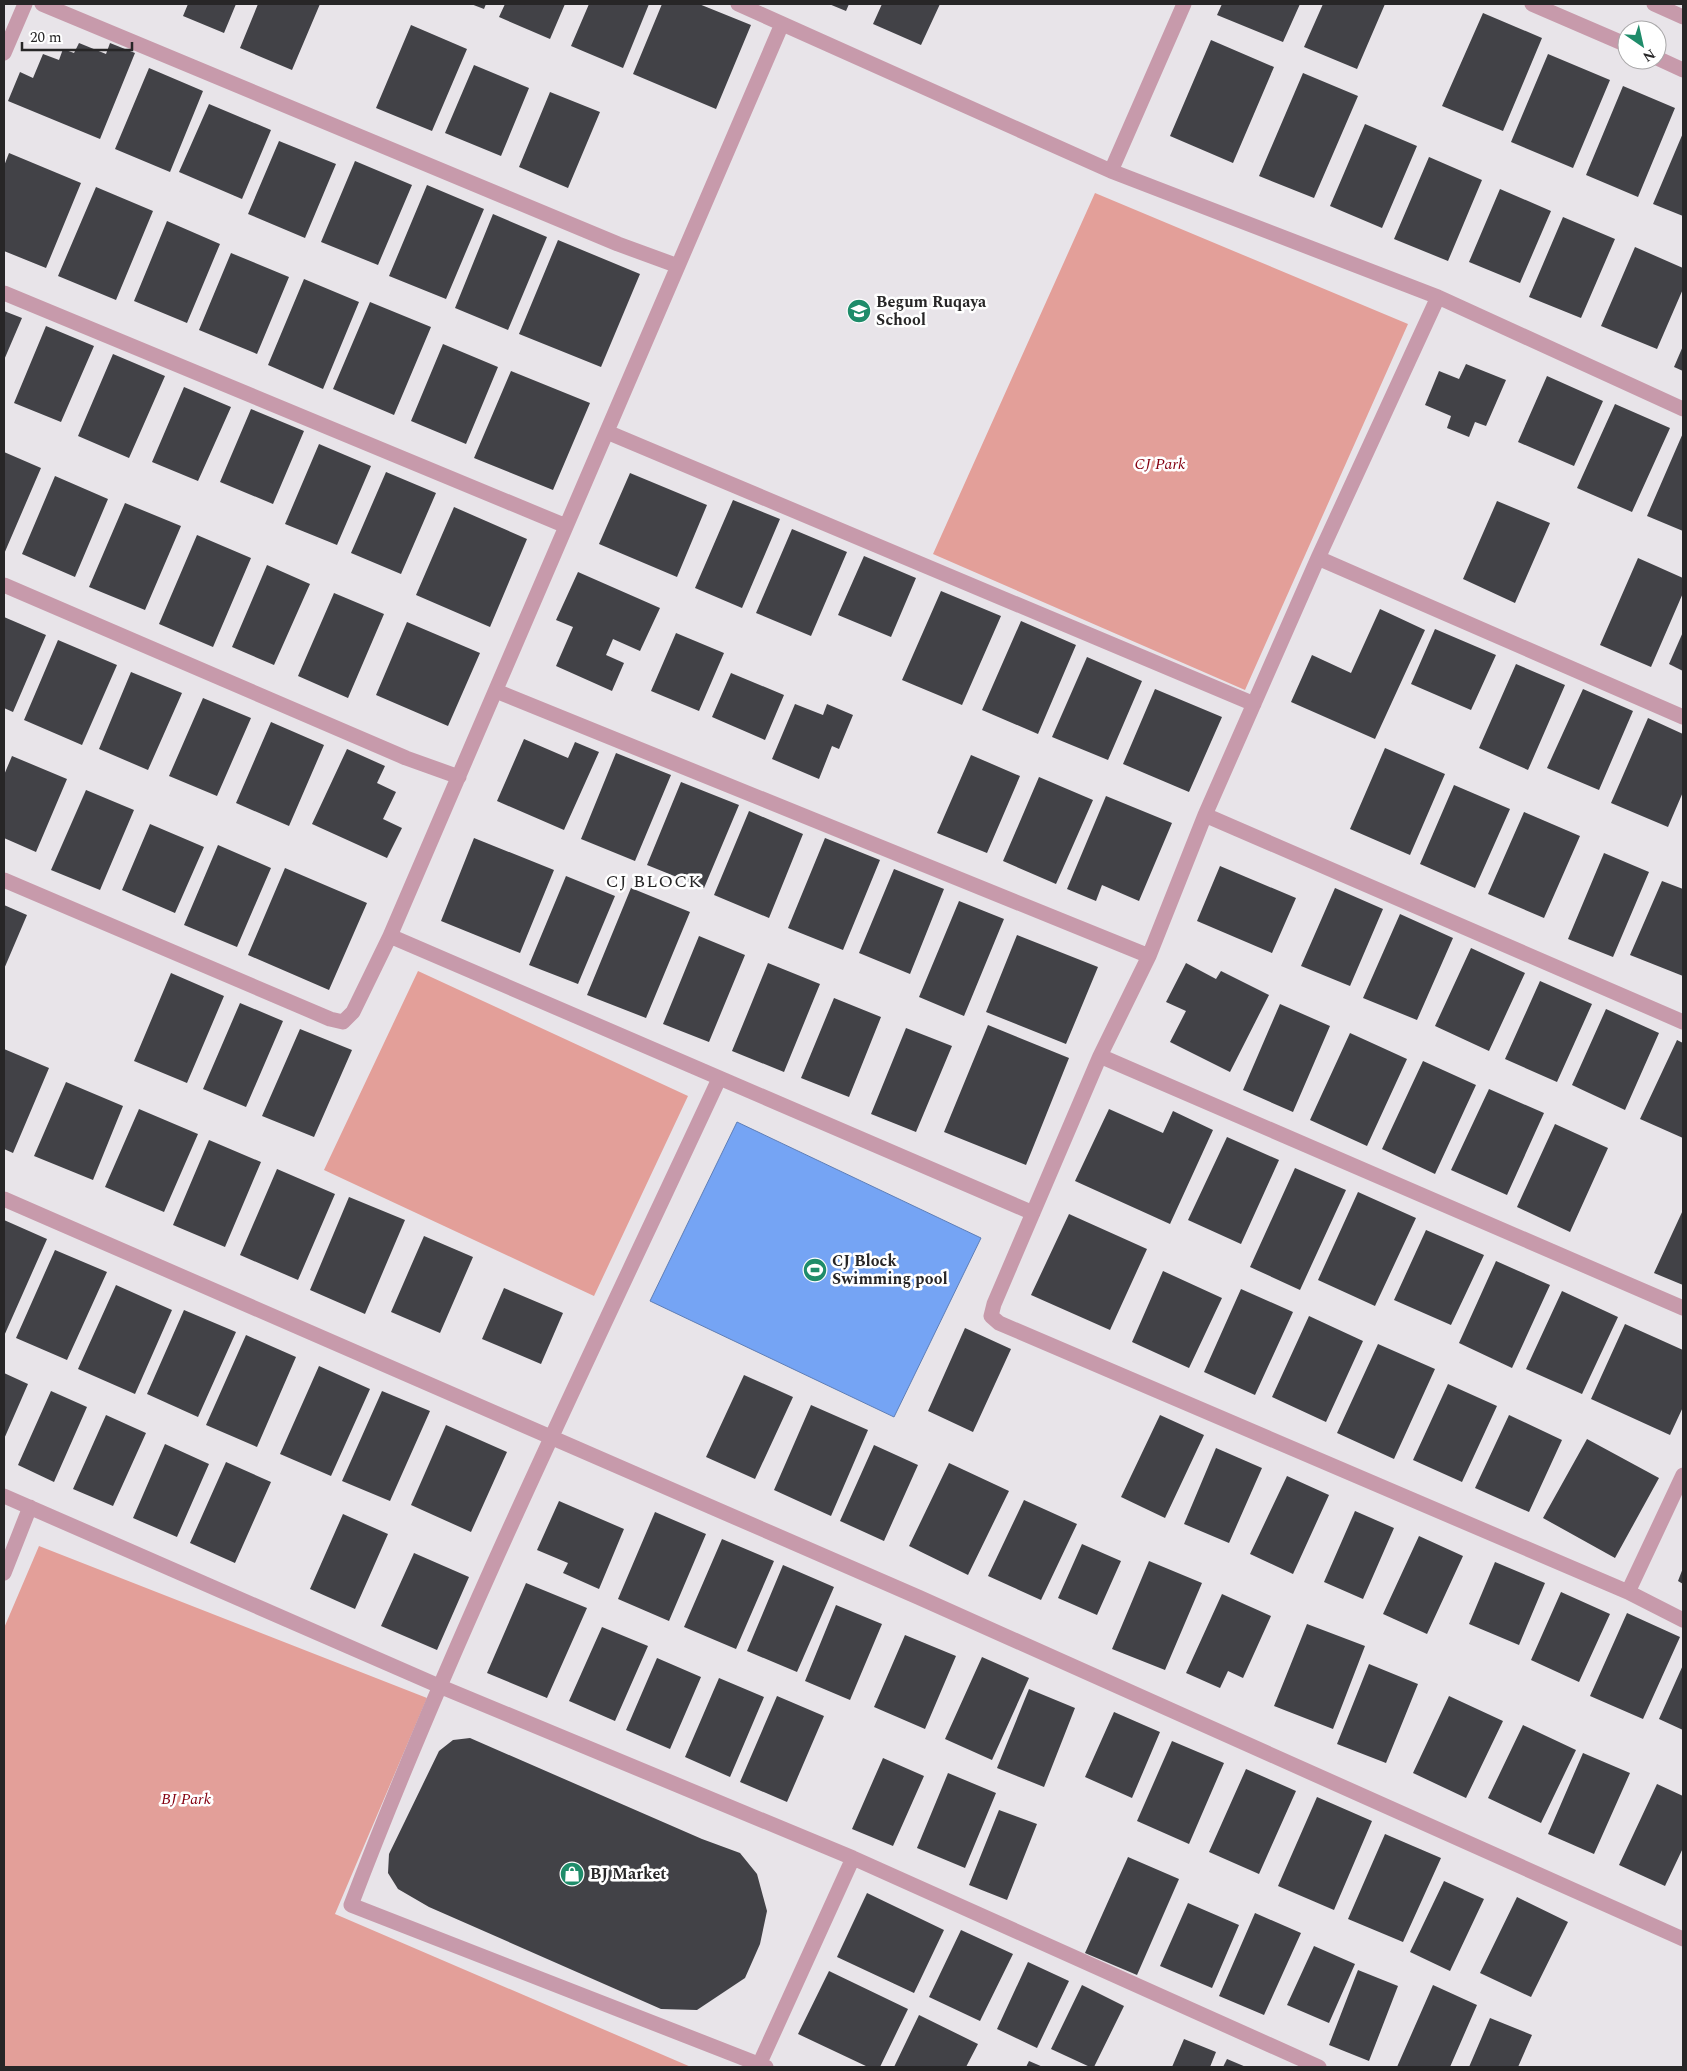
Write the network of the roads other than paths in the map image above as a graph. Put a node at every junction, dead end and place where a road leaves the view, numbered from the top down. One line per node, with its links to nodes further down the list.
1 (25, 4): 10 (street)
2 (42, 4): 14 (street)
3 (738, 4): 8 (street)
4 (1184, 4): 13 (street)
5 (1532, 4): 9 (street)
6 (1654, 4): 7 (street)
7 (1683, 17)
8 (782, 24): 13 (street); 14 (street)
9 (1617, 41)
10 (4, 53)
11 (1667, 63): 12 (street)
12 (1683, 70)
13 (1111, 171): 16 (street)
14 (678, 266): 18 (street)
15 (4, 293): 19 (street)
16 (1438, 297): 17 (street); 20 (street)
17 (1683, 409)
18 (606, 432): 19 (street); 23 (street)
19 (566, 526): 22 (street)
20 (1318, 558): 23 (street); 24 (street)
21 (4, 586): 25 (street)
22 (496, 691): 25 (street); 29 (street)
23 (1254, 704): 26 (street)
24 (1683, 717)
25 (458, 777): 28 (street)
26 (1205, 815): 29 (street); 30 (street)
27 (4, 880): 28 (street)
28 (390, 936): 32 (street)
29 (1149, 956): 31 (street)
30 (1683, 1022)
31 (1100, 1056): 34 (street); 35 (street)
32 (719, 1079): 34 (street); 36 (street)
33 (4, 1199): 36 (street)
34 (1033, 1213): 41 (street)
35 (1683, 1308)
36 (552, 1439): 43 (street); 45 (street)
37 (1683, 1475): 41 (street)
38 (4, 1496): 39 (street)
39 (30, 1508): 40 (street); 43 (street)
40 (4, 1573)
41 (1628, 1592): 42 (street)
42 (1683, 1620)
43 (439, 1686): 44 (street); 46 (street)
44 (853, 1858): 46 (street); 47 (street)
45 (1683, 1938)
46 (761, 2066)
47 (1319, 2067)

